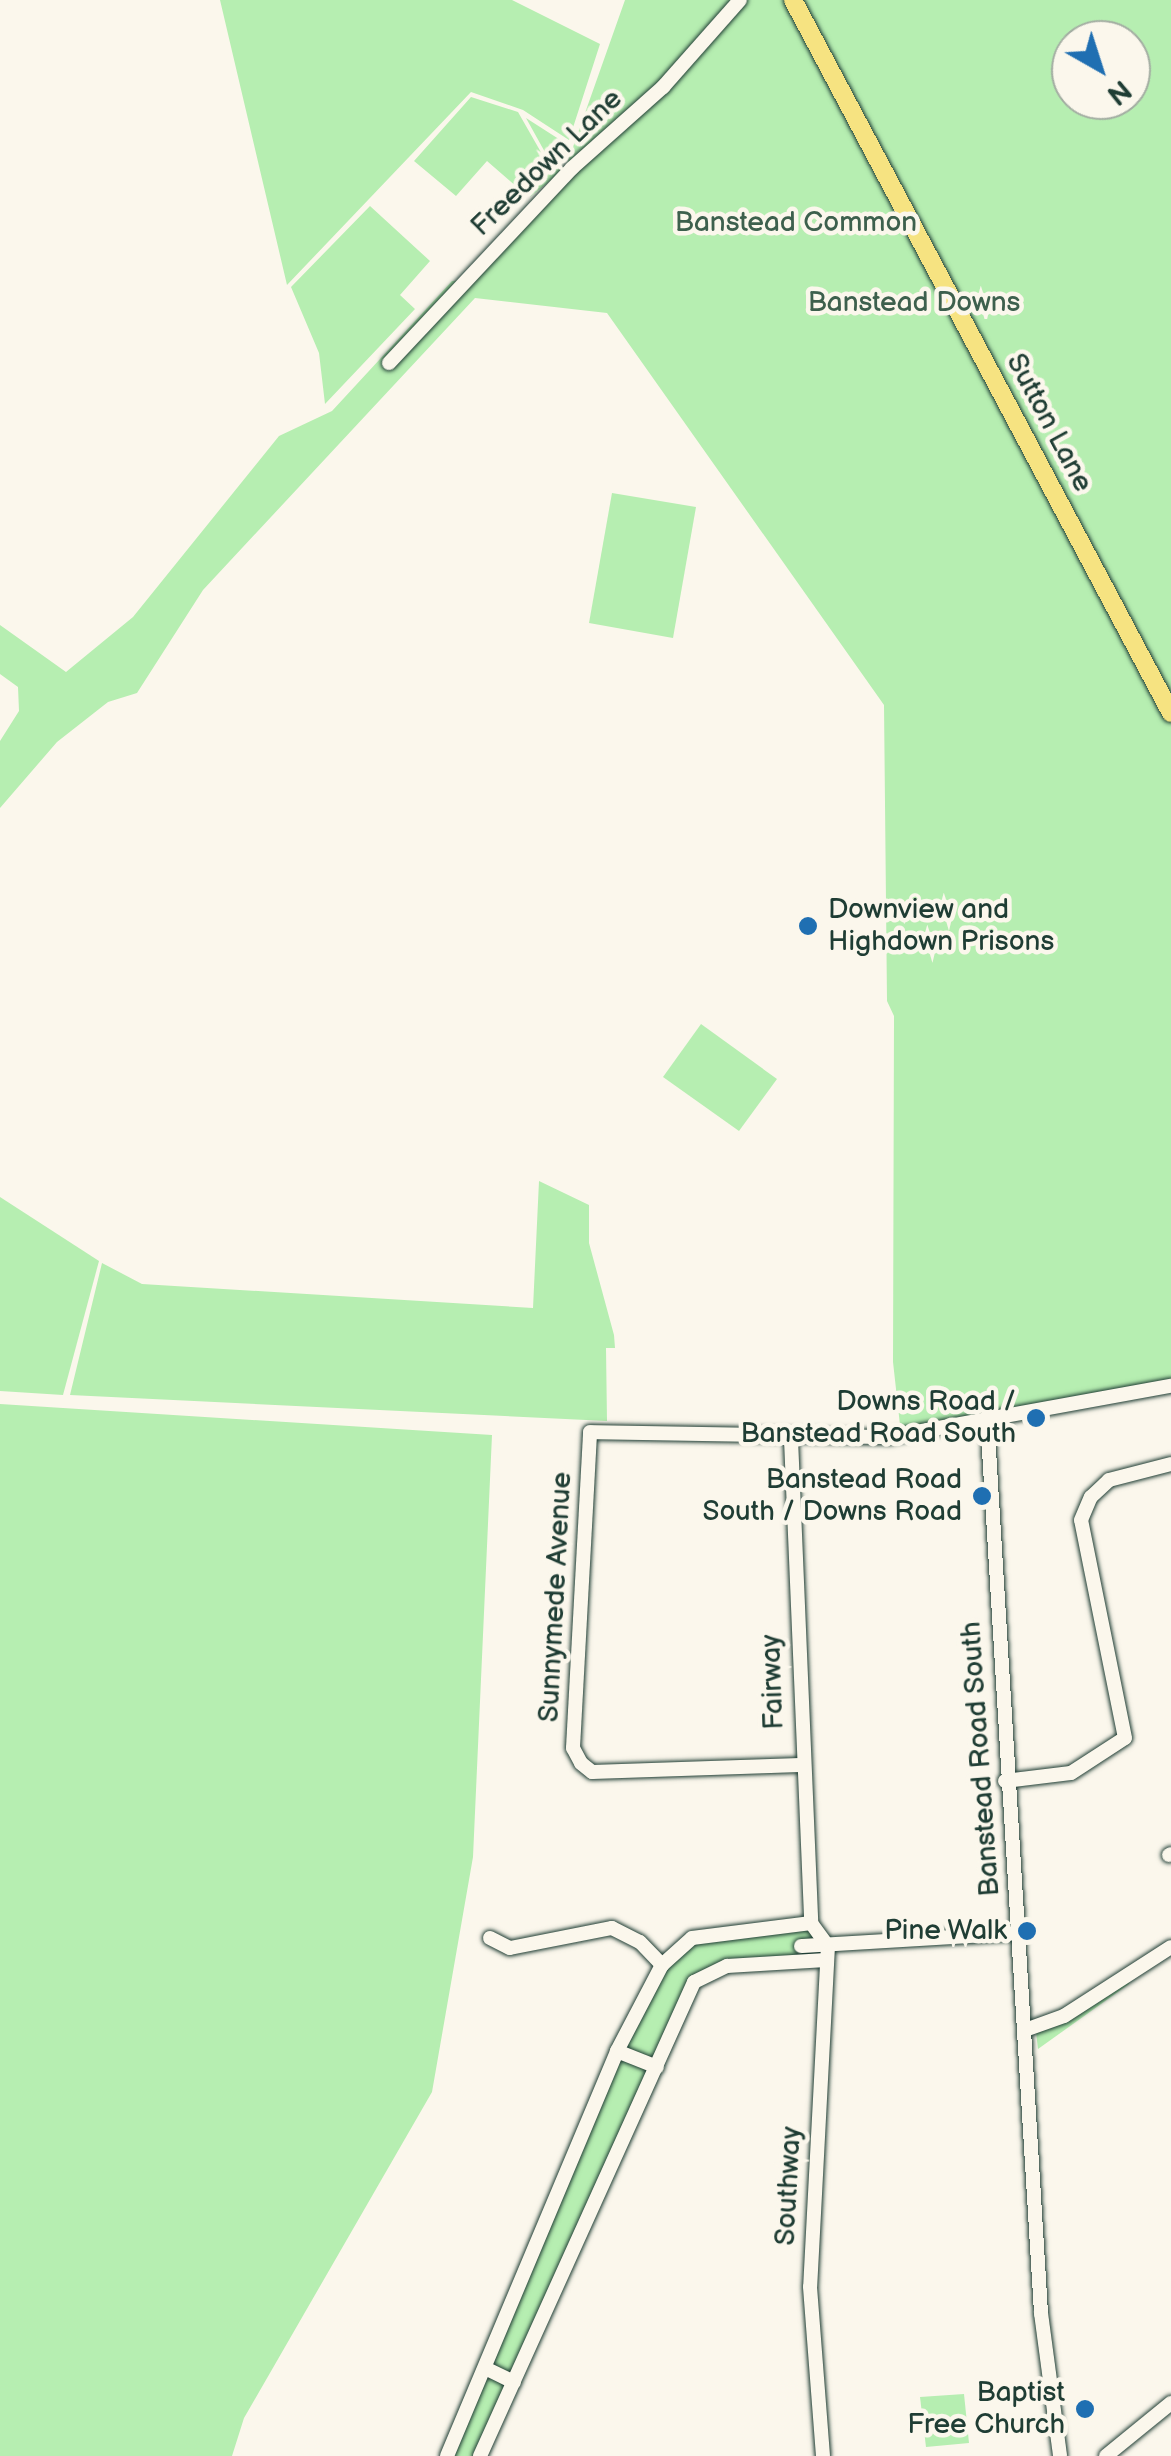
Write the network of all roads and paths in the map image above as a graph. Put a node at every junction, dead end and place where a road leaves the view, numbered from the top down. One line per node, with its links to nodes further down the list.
1 (740, 0): 3 (street, Freedown Lane)
2 (793, 0): 4 (main road, Sutton Lane)
3 (389, 362)
4 (1171, 713)
5 (1171, 1386): 6 (street)
6 (987, 1417): 7 (street); 10 (street, Banstead Road South)
7 (791, 1439): 9 (street, Fairway); 9 (street, Sunnymede Avenue)
8 (1171, 1464): 10 (street)
9 (800, 1765): 11 (street, Fairway)
10 (1005, 1782): 12 (street, Banstead Road South)
11 (805, 1923): 15 (street); 16 (street); 17 (street)
12 (1018, 1933): 15 (street); 18 (street, Banstead Road South)
13 (490, 1938): 17 (street)
14 (1171, 1948): 18 (street)
15 (827, 1953): 16 (street); 26 (street, Southway)
16 (801, 1954): 20 (street)
17 (662, 1965): 19 (street)
18 (1025, 2030): 27 (street, Banstead Road South)
19 (617, 2051): 20 (street); 21 (street)
20 (657, 2067): 22 (street)
21 (486, 2368): 22 (street); 24 (street)
22 (514, 2382): 25 (street)
23 (1171, 2402): 28 (street)
24 (446, 2456)
25 (480, 2456)
26 (824, 2456)
27 (1060, 2456)
28 (1106, 2456)

